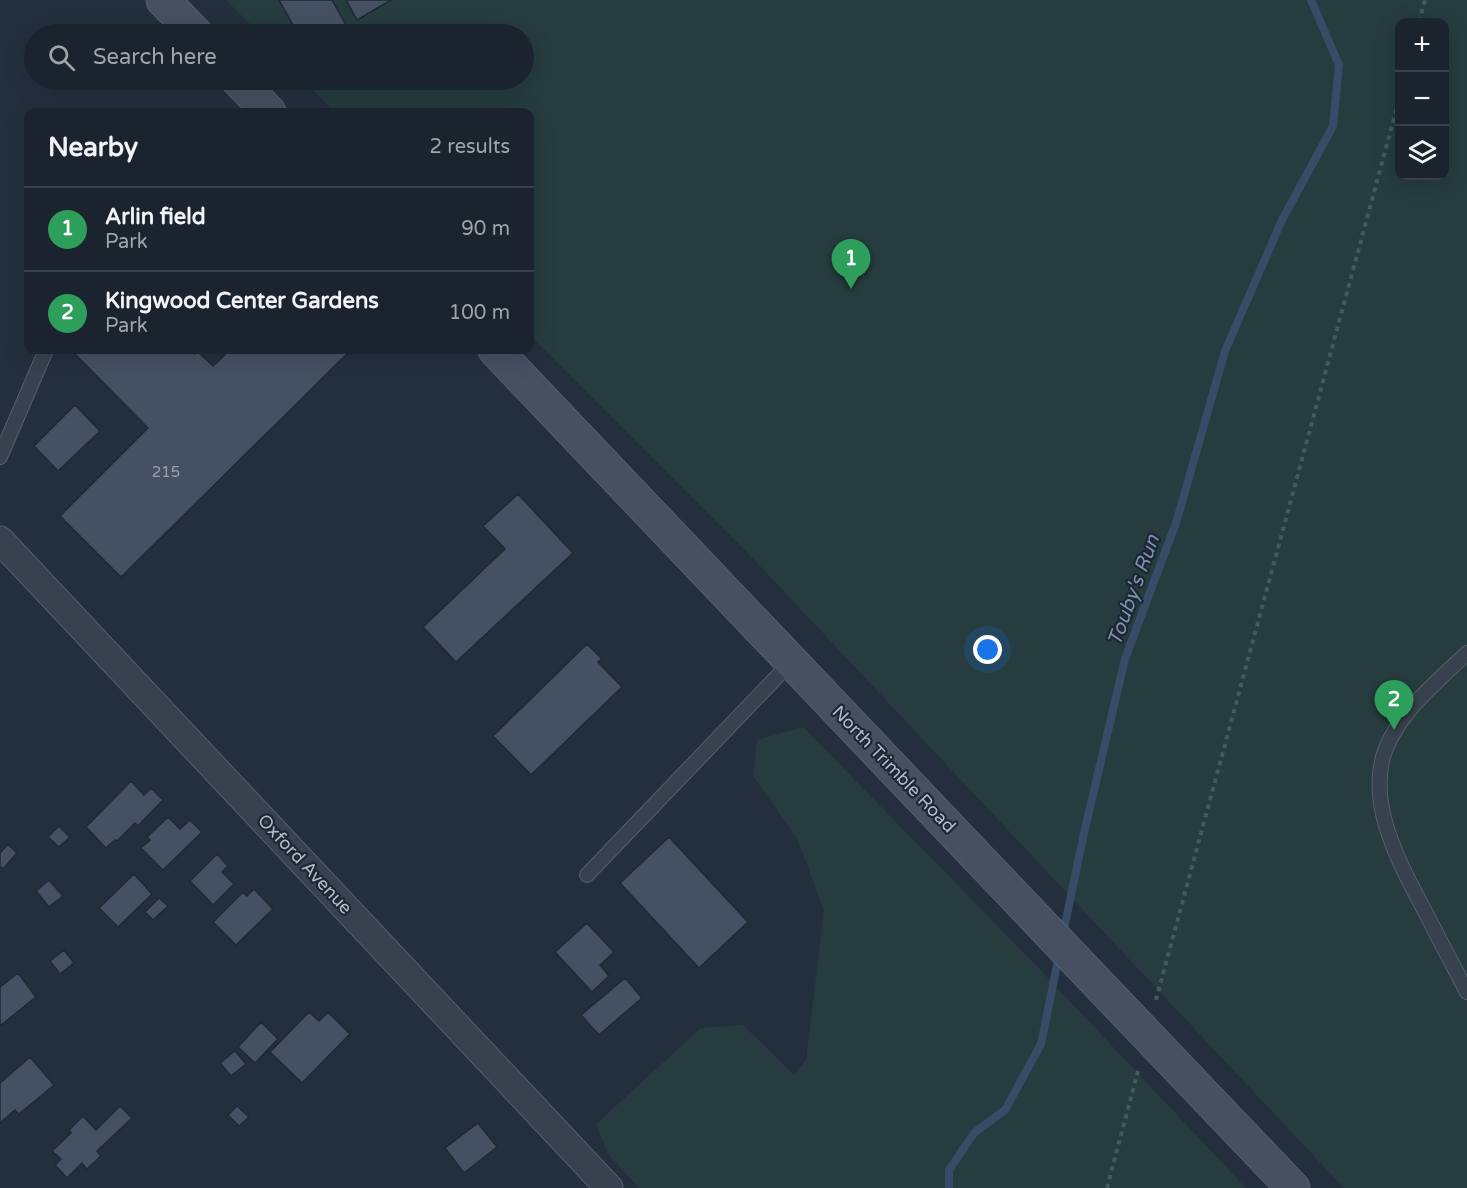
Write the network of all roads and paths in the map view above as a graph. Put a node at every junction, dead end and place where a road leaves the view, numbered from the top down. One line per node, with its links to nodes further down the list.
1 (163, 0): 4 (main road)
2 (1425, 0): 3 (path)
3 (1420, 18)
4 (186, 24)
5 (248, 90): 6 (main road)
6 (265, 108)
7 (1395, 115): 16 (path)
8 (44, 354): 10 (lane)
9 (499, 354): 13 (main road, North Trimble Road)
10 (0, 456)
11 (0, 540): 18 (street, Oxford Avenue)
12 (1467, 653): 15 (lane)
13 (792, 661): 14 (lane); 20 (main road, North Trimble Road, bridge)
14 (587, 875)
15 (1467, 992)
16 (1155, 1004)
17 (1140, 1061): 19 (path)
18 (609, 1188)
19 (1107, 1188)
20 (1293, 1188)

